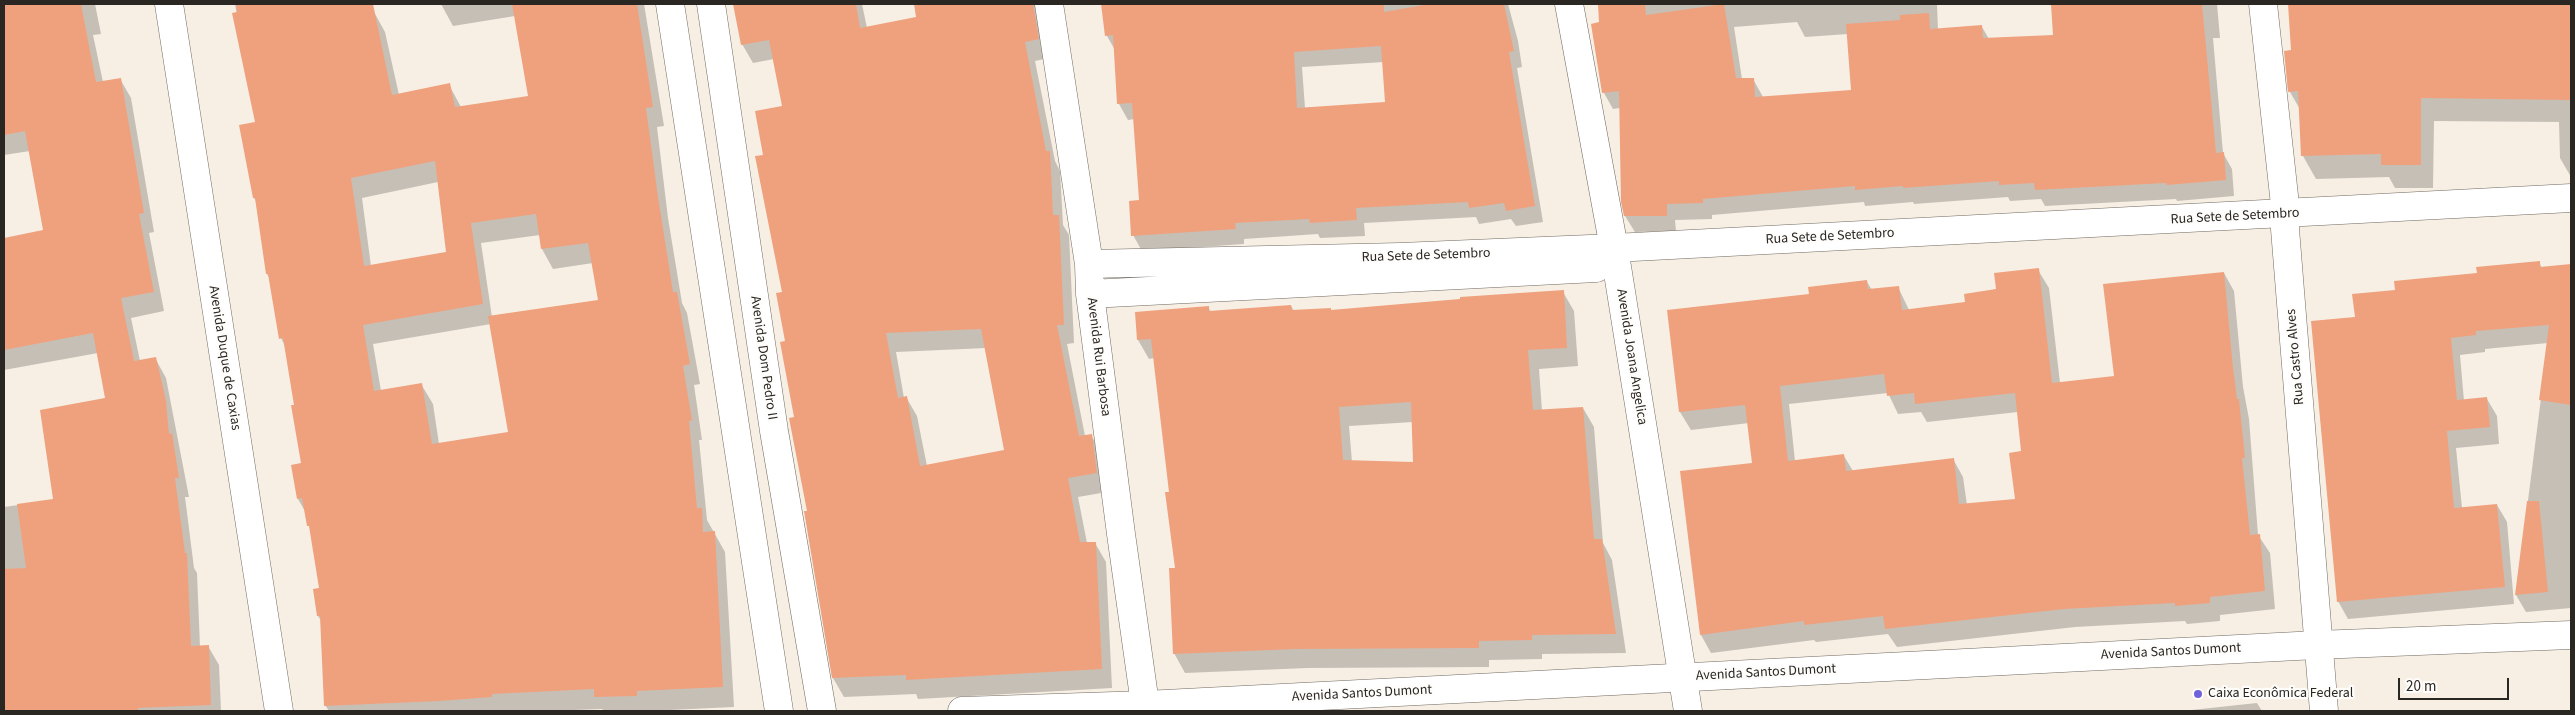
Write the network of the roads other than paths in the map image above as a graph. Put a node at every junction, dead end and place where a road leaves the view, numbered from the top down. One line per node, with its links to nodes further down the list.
1 (170, 4): 21 (street, Avenida Duque de Caxias)
2 (670, 4): 8 (street)
3 (711, 4): 7 (street, Avenida Dom Pedro II)
4 (1049, 4): 13 (street, Avenida Rui Barbosa)
5 (1569, 4): 12 (street, Avenida Joana Angelica)
6 (2263, 4): 11 (street, Rua Castro Alves)
7 (728, 110): 8 (street); 15 (street, Avenida Dom Pedro II)
8 (687, 117): 16 (street)
9 (2571, 198): 11 (street, Rua Sete de Setembro)
10 (2571, 212): 11 (street, Rua Sete de Setembro)
11 (2285, 221): 12 (street, Rua Sete de Setembro); 18 (street, Rua Castro Alves)
12 (1615, 258): 13 (street, Rua Sete de Setembro); 14 (street, Rua Sete de Setembro); 19 (street, Avenida Joana Angelica)
13 (1089, 264): 14 (street, Avenida Rui Barbosa)
14 (1090, 294): 20 (street, Avenida Rui Barbosa)
15 (774, 431): 16 (street); 23 (street, Avenida Dom Pedro II)
16 (736, 437): 22 (street)
17 (2571, 635): 18 (street, Avenida Santos Dumont)
18 (2317, 645): 19 (street, Avenida Santos Dumont); 26 (street, Rua Castro Alves)
19 (1682, 677): 20 (street, Avenida Santos Dumont); 25 (street, Avenida Joana Angelica)
20 (1146, 708): 24 (street, Avenida Santos Dumont)
21 (279, 711)
22 (779, 711)
23 (822, 711)
24 (962, 711)
25 (1688, 711)
26 (2324, 711)

